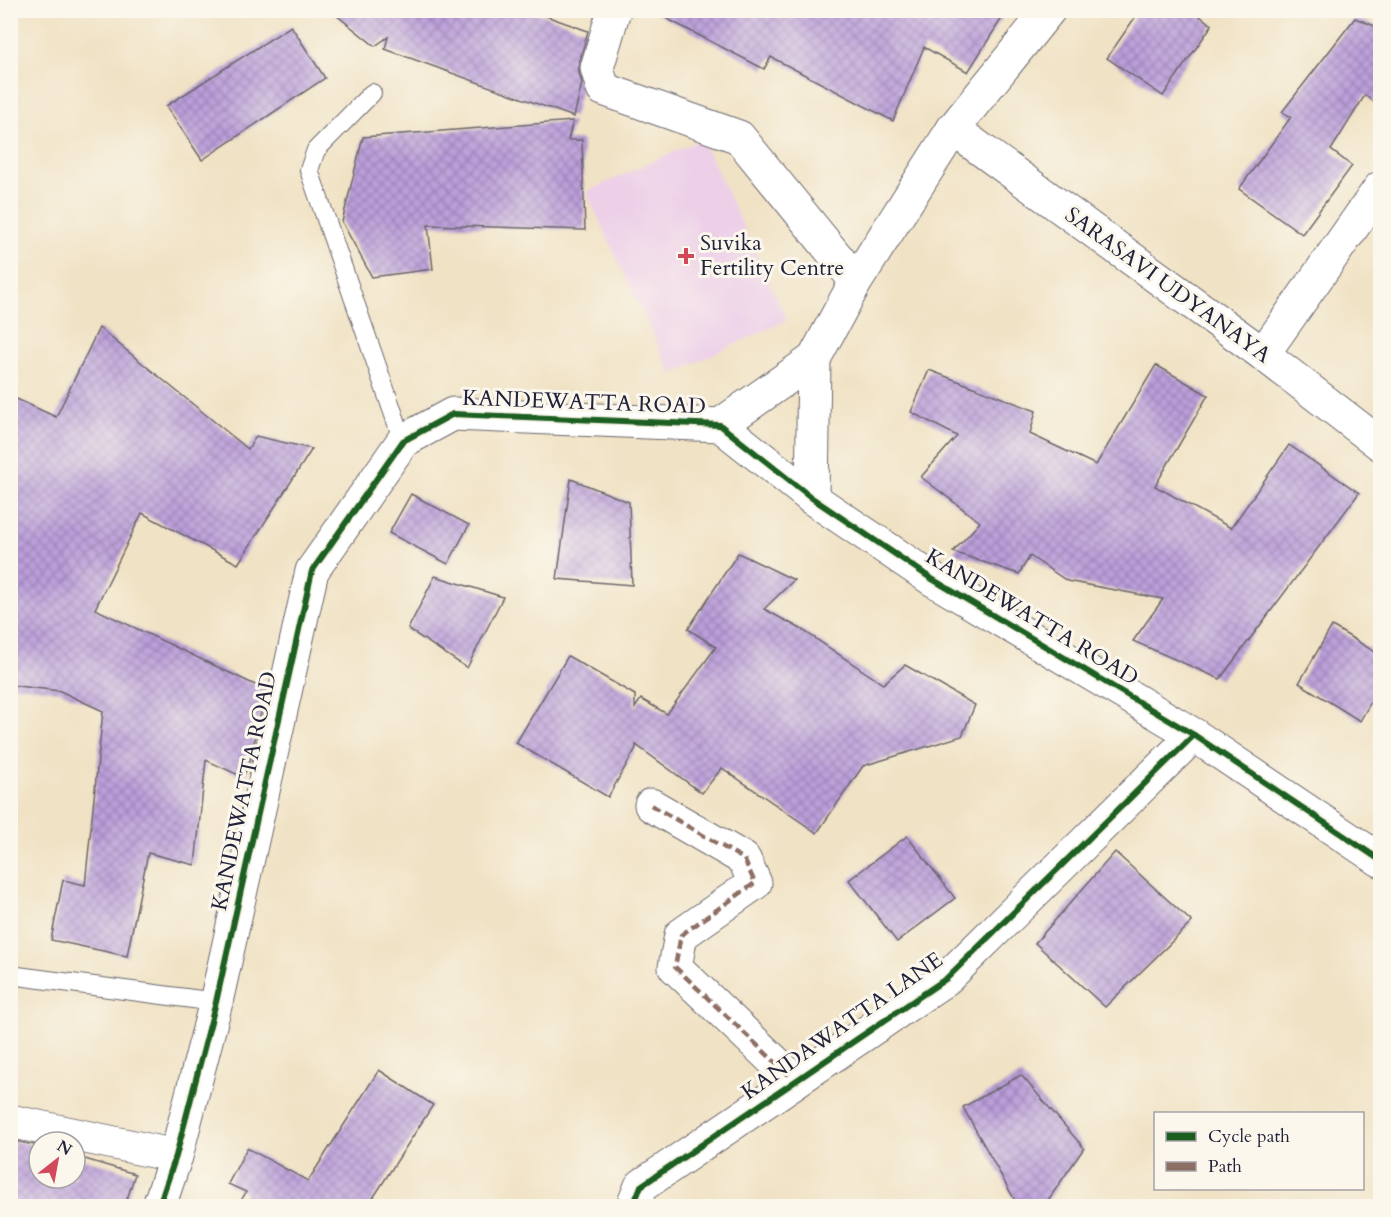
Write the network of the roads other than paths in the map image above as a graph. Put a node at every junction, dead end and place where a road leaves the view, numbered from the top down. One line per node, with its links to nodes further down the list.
1 (614, 10): 6 (street)
2 (1048, 10): 4 (street)
3 (372, 93): 10 (lane)
4 (953, 129): 6 (street); 7 (street, SARASAVI UDYANAYA)
5 (1380, 188): 7 (street)
6 (856, 281): 8 (street)
7 (1263, 354): 11 (street, SARASAVI UDYANAYA)
8 (814, 359): 9 (street, KANDEWATTA ROAD); 12 (street)
9 (720, 425): 10 (street, KANDEWATTA ROAD); 12 (street, KANDEWATTA ROAD)
10 (403, 441): 17 (street, KANDEWATTA ROAD)
11 (1380, 444)
12 (812, 498): 13 (street, KANDEWATTA ROAD)
13 (1194, 735): 15 (street, KANDEWATTA ROAD); 18 (street, KANDAWATTA LANE)
14 (651, 804): 18 (street)
15 (1380, 860)
16 (10, 975): 17 (lane)
17 (216, 1002): 20 (street, KANDEWATTA ROAD)
18 (795, 1081): 22 (street, KANDAWATTA LANE)
19 (10, 1121): 20 (street)
20 (176, 1156): 21 (street, KANDEWATTA ROAD)
21 (159, 1206)
22 (633, 1206)

